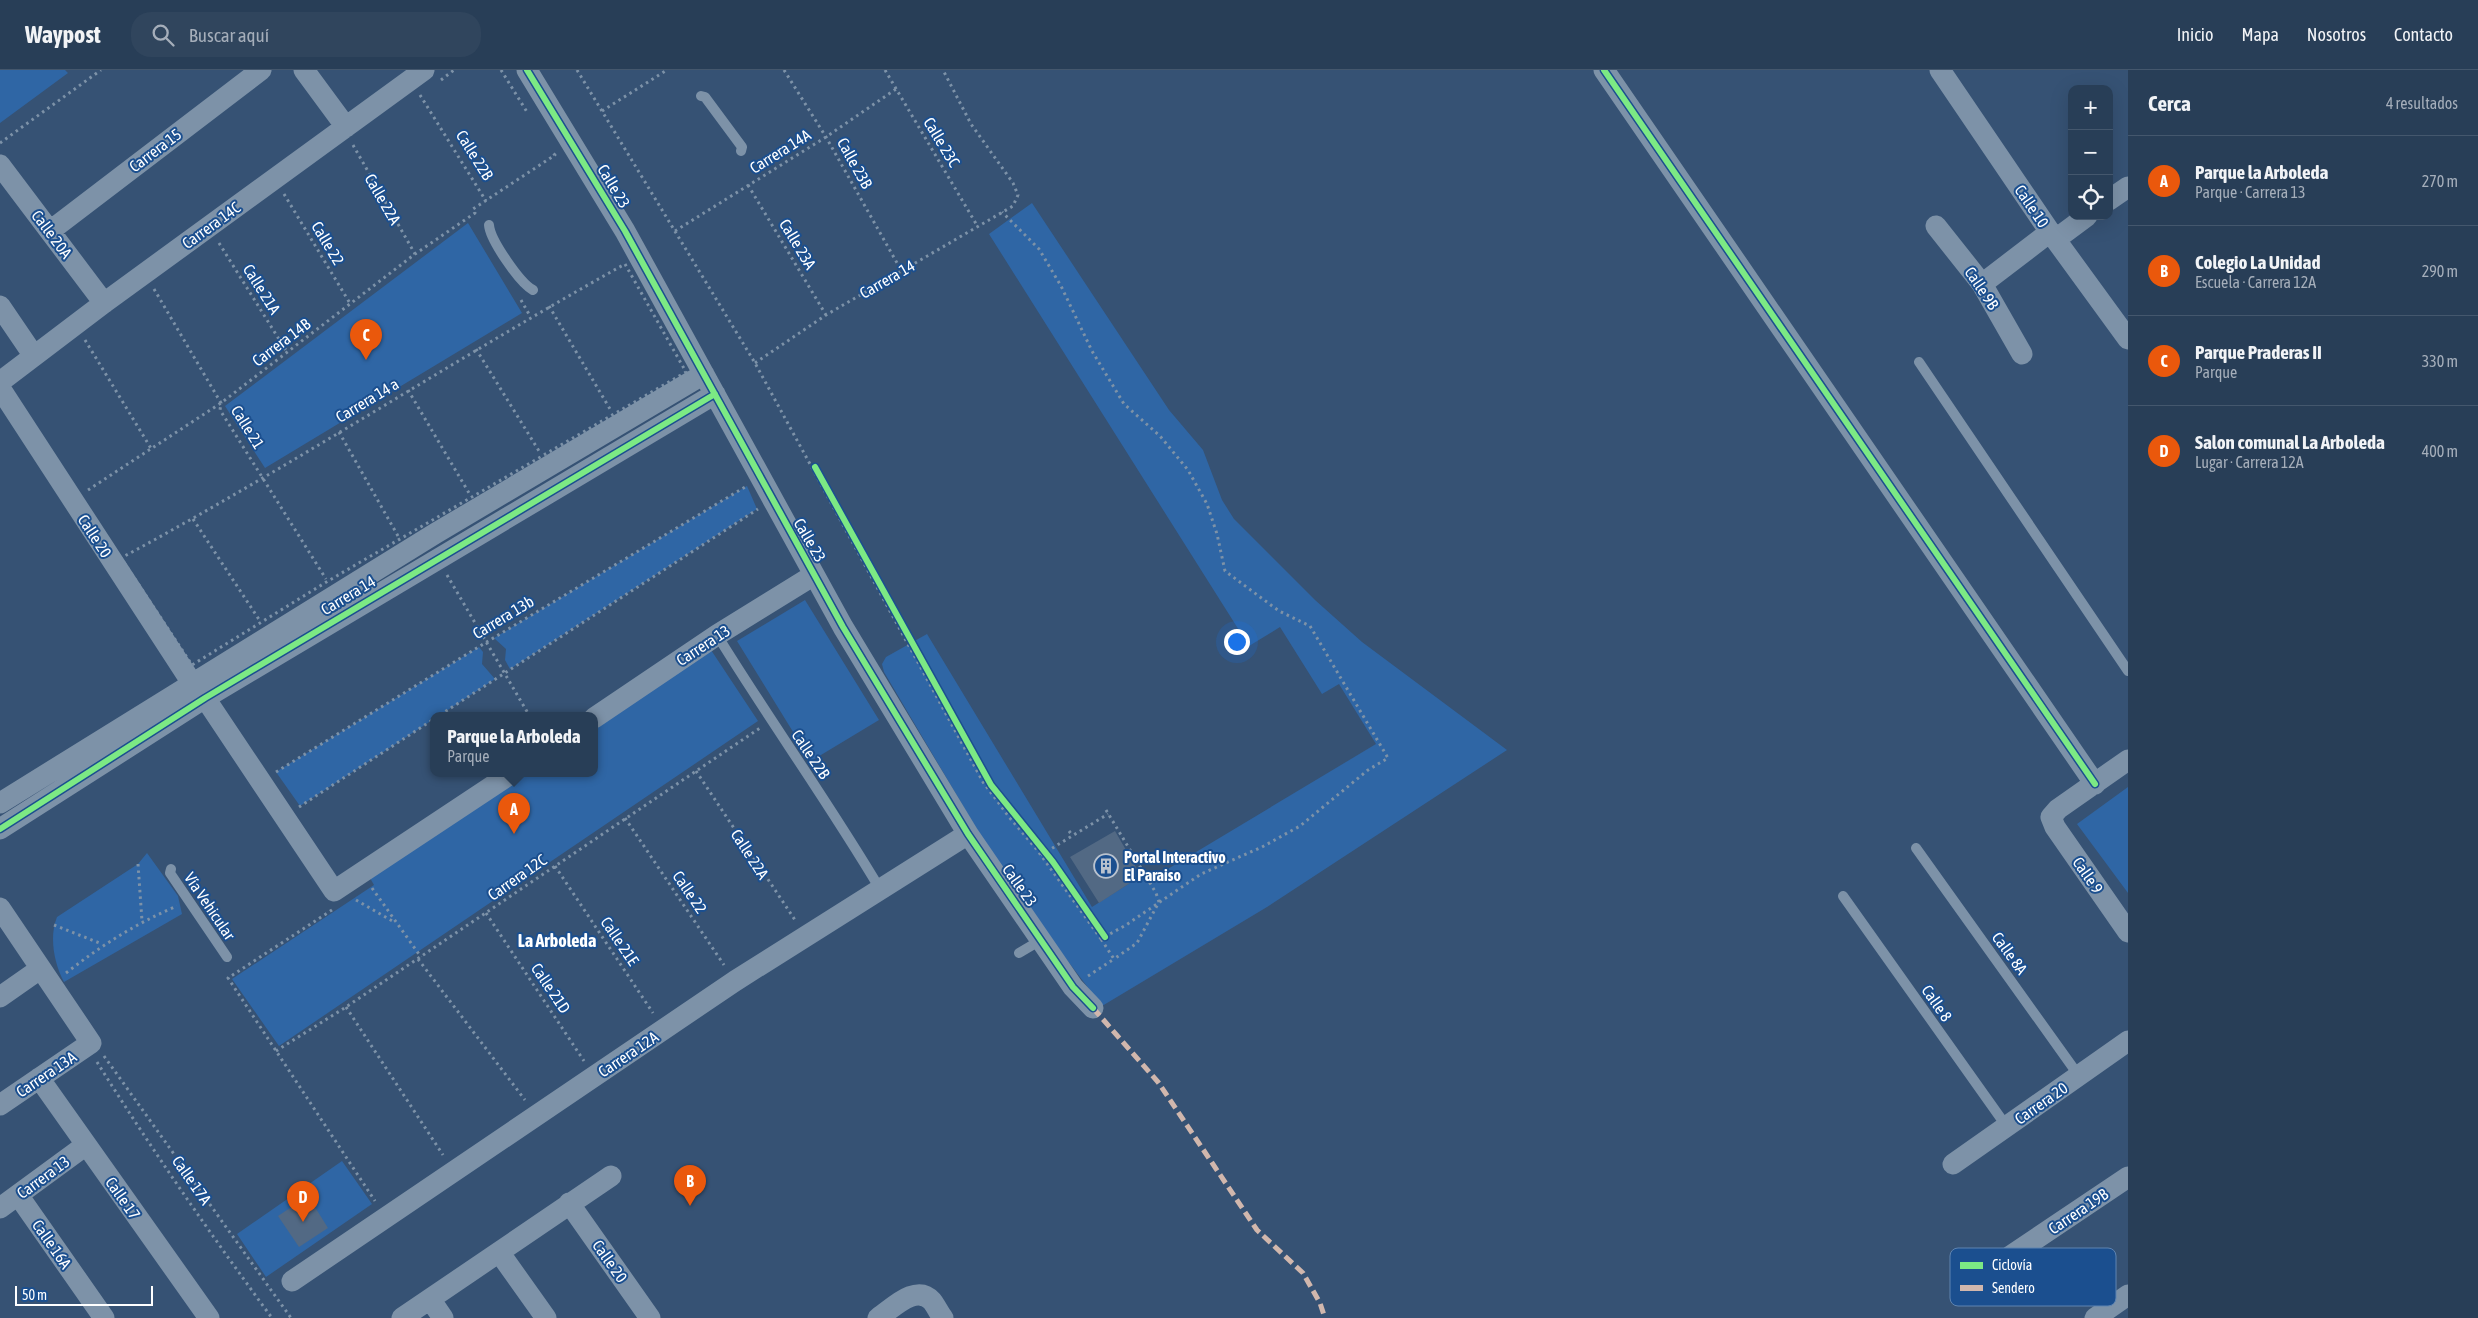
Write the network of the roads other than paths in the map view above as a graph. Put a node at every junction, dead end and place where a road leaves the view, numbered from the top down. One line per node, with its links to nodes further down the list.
1 (261, 70): 16 (street, Carrera 15)
2 (304, 70): 8 (street)
3 (527, 70): 26 (street, Calle 23)
4 (1604, 70): 37 (street)
5 (1940, 70): 17 (street, Calle 10)
6 (421, 87): 8 (street, Carrera 14C)
7 (701, 96): 9 (lane)
8 (349, 135): 20 (street, Carrera 14C)
9 (741, 151)
10 (0, 165): 16 (street, Calle 20A)
11 (2128, 187): 12 (street)
12 (2113, 197)
13 (2080, 220): 17 (street)
14 (489, 225): 19 (lane)
15 (1936, 226): 18 (street, Calle 9B)
16 (50, 231): 20 (street, Calle 20A)
17 (2053, 235): 18 (street); 22 (street, Calle 10)
18 (1982, 284): 23 (street, Calle 9B)
19 (532, 290)
20 (104, 303): 24 (street, Carrera 14C)
21 (0, 306): 24 (street)
22 (2126, 331)
23 (2022, 354)
24 (34, 356): 27 (street, Carrera 14C)
25 (1919, 362): 32 (lane)
26 (704, 374): 29 (street, Calle 23); 33 (street, Carrera 14)
27 (0, 382)
28 (0, 388): 33 (street, Calle 20)
29 (715, 394): 30 (street, Calle 23); 33 (street, Carrera 14)
30 (814, 575): 31 (street, Carrera 13); 40 (street, Calle 23)
31 (717, 635): 34 (street, Carrera 13); 43 (lane, Calle 22B)
32 (2128, 671)
33 (198, 690): 36 (street, Calle 20); 38 (street, Carrera 14); 39 (street, Carrera 14)
34 (598, 715)
35 (2128, 760): 37 (street)
36 (506, 777)
37 (2095, 784): 46 (street, Calle 9)
38 (0, 803)
39 (0, 829)
40 (968, 834): 43 (street, Carrera 12A); 47 (street, Calle 23)
41 (1916, 848): 54 (lane, Calle 8A)
42 (171, 869): 49 (lane, Vía Vehicular)
43 (880, 889): 67 (street, Carrera 12A)
44 (1843, 896): 57 (lane, Calle 8)
45 (0, 908): 50 (street)
46 (2128, 932)
47 (1041, 940): 48 (lane); 52 (street, Calle 23)
48 (1019, 952)
49 (227, 957)
50 (40, 969): 51 (street); 55 (street, Carrera 13A)
51 (0, 996)
52 (1094, 1008)
53 (2128, 1041): 54 (street, Carrera 20)
54 (2079, 1076): 57 (street, Carrera 20)
55 (39, 1078): 56 (street, Carrera 13A); 58 (street, Calle 17)
56 (0, 1105)
57 (2007, 1127): 59 (street, Carrera 20)
58 (86, 1146): 62 (street, Carrera 13); 73 (street, Calle 17)
59 (1953, 1164)
60 (611, 1176): 63 (street)
61 (2128, 1177): 65 (street, Carrera 19B)
62 (18, 1195): 64 (street, Carrera 13); 72 (street, Calle 16A)
63 (569, 1203): 66 (street); 77 (street, Calle 20)
64 (0, 1208)
65 (2024, 1248)
66 (499, 1252): 69 (street); 76 (street)
67 (292, 1280)
68 (2128, 1296): 70 (street)
69 (430, 1299): 74 (street); 75 (street)
70 (2116, 1304)
71 (2113, 1306): 80 (street)
72 (104, 1318)
73 (208, 1318)
74 (402, 1318)
75 (443, 1318)
76 (546, 1318)
77 (650, 1318)
78 (878, 1318): 79 (street)
79 (942, 1318)
80 (2095, 1318)

